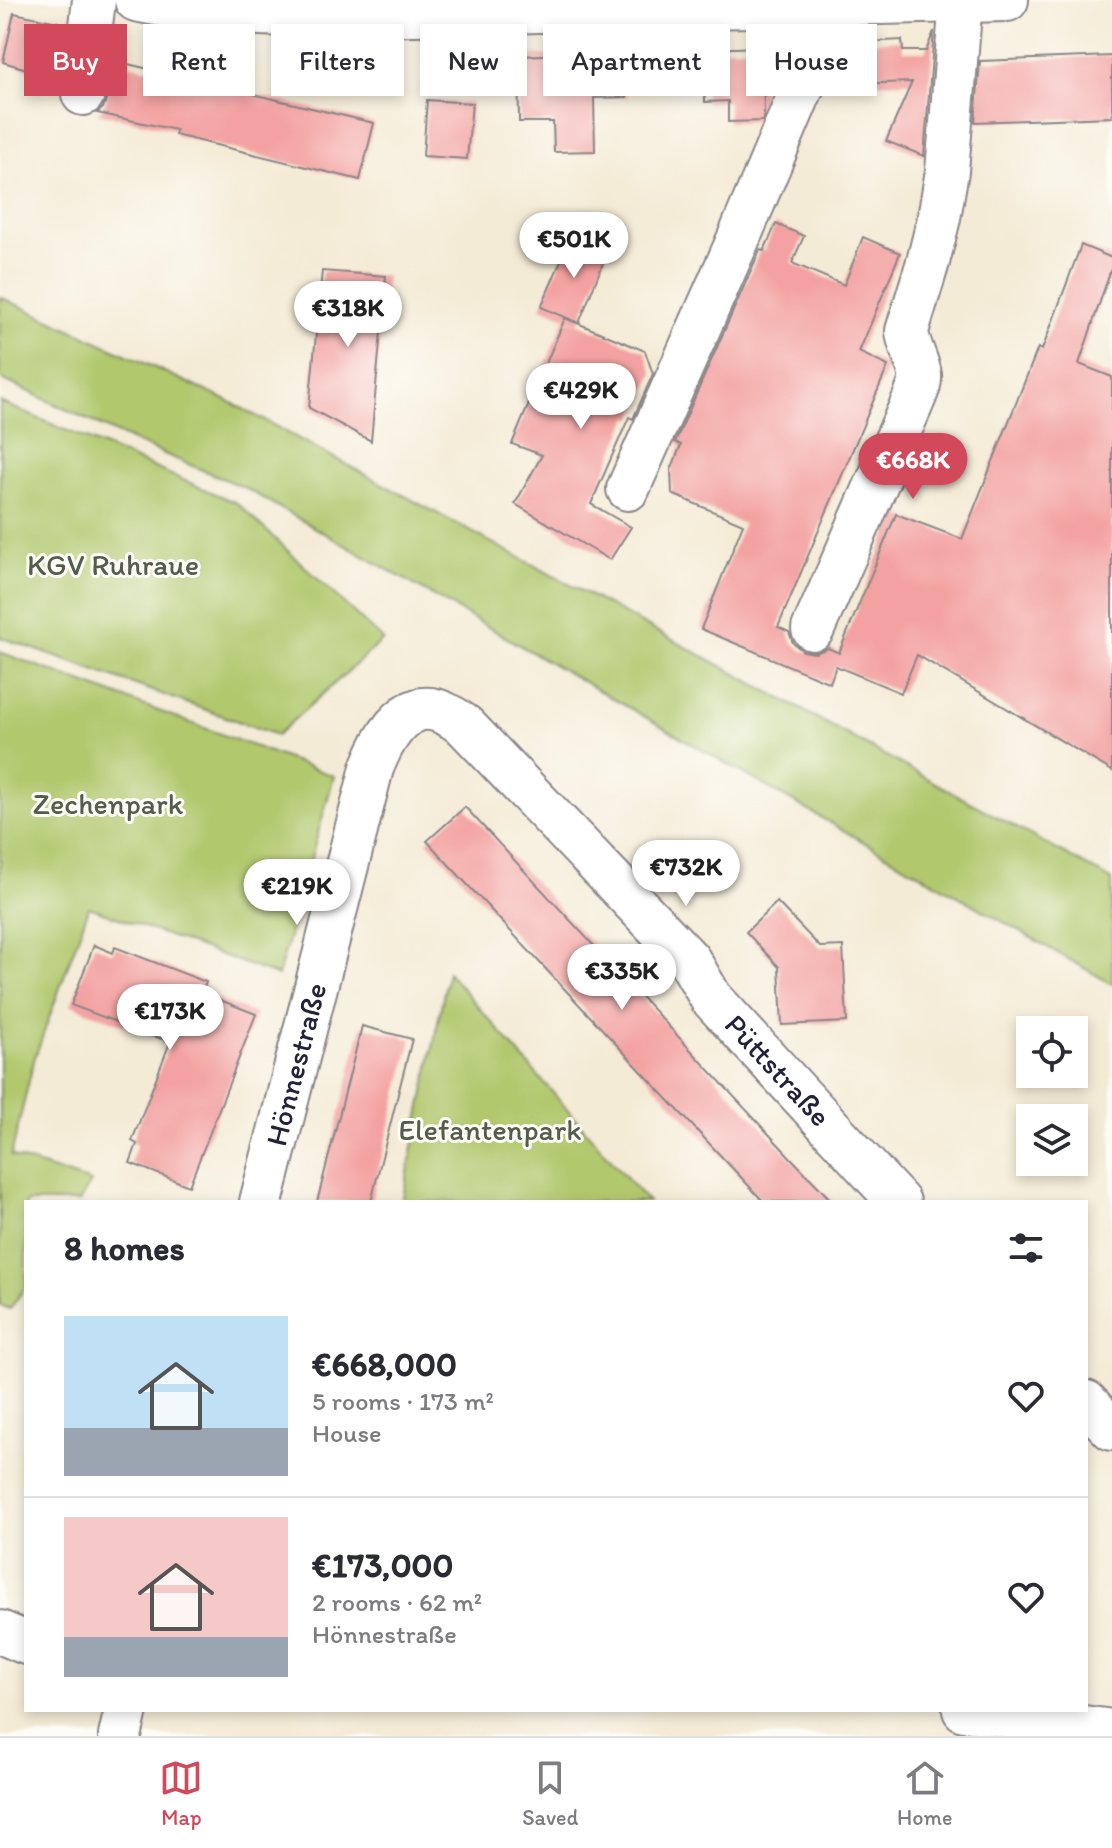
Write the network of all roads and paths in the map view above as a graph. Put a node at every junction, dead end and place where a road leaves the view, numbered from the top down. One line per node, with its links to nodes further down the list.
1 (94, 0): 8 (street)
2 (136, 0): 7 (street)
3 (1007, 0): 4 (street)
4 (961, 1): 6 (street); 10 (street)
5 (611, 5): 6 (street); 7 (street)
6 (837, 5): 9 (street)
7 (372, 8)
8 (91, 24)
9 (628, 489)
10 (813, 629)
11 (419, 710): 12 (street, Hönnestraße); 13 (street, Püttstraße)
12 (262, 1200)
13 (897, 1200)
14 (1088, 1404): 15 (street)
15 (1112, 1429)
16 (0, 1632): 17 (street)
17 (24, 1642)
18 (126, 1712): 21 (street)
19 (978, 1712): 20 (street)
20 (1112, 1731)
21 (120, 1736)

